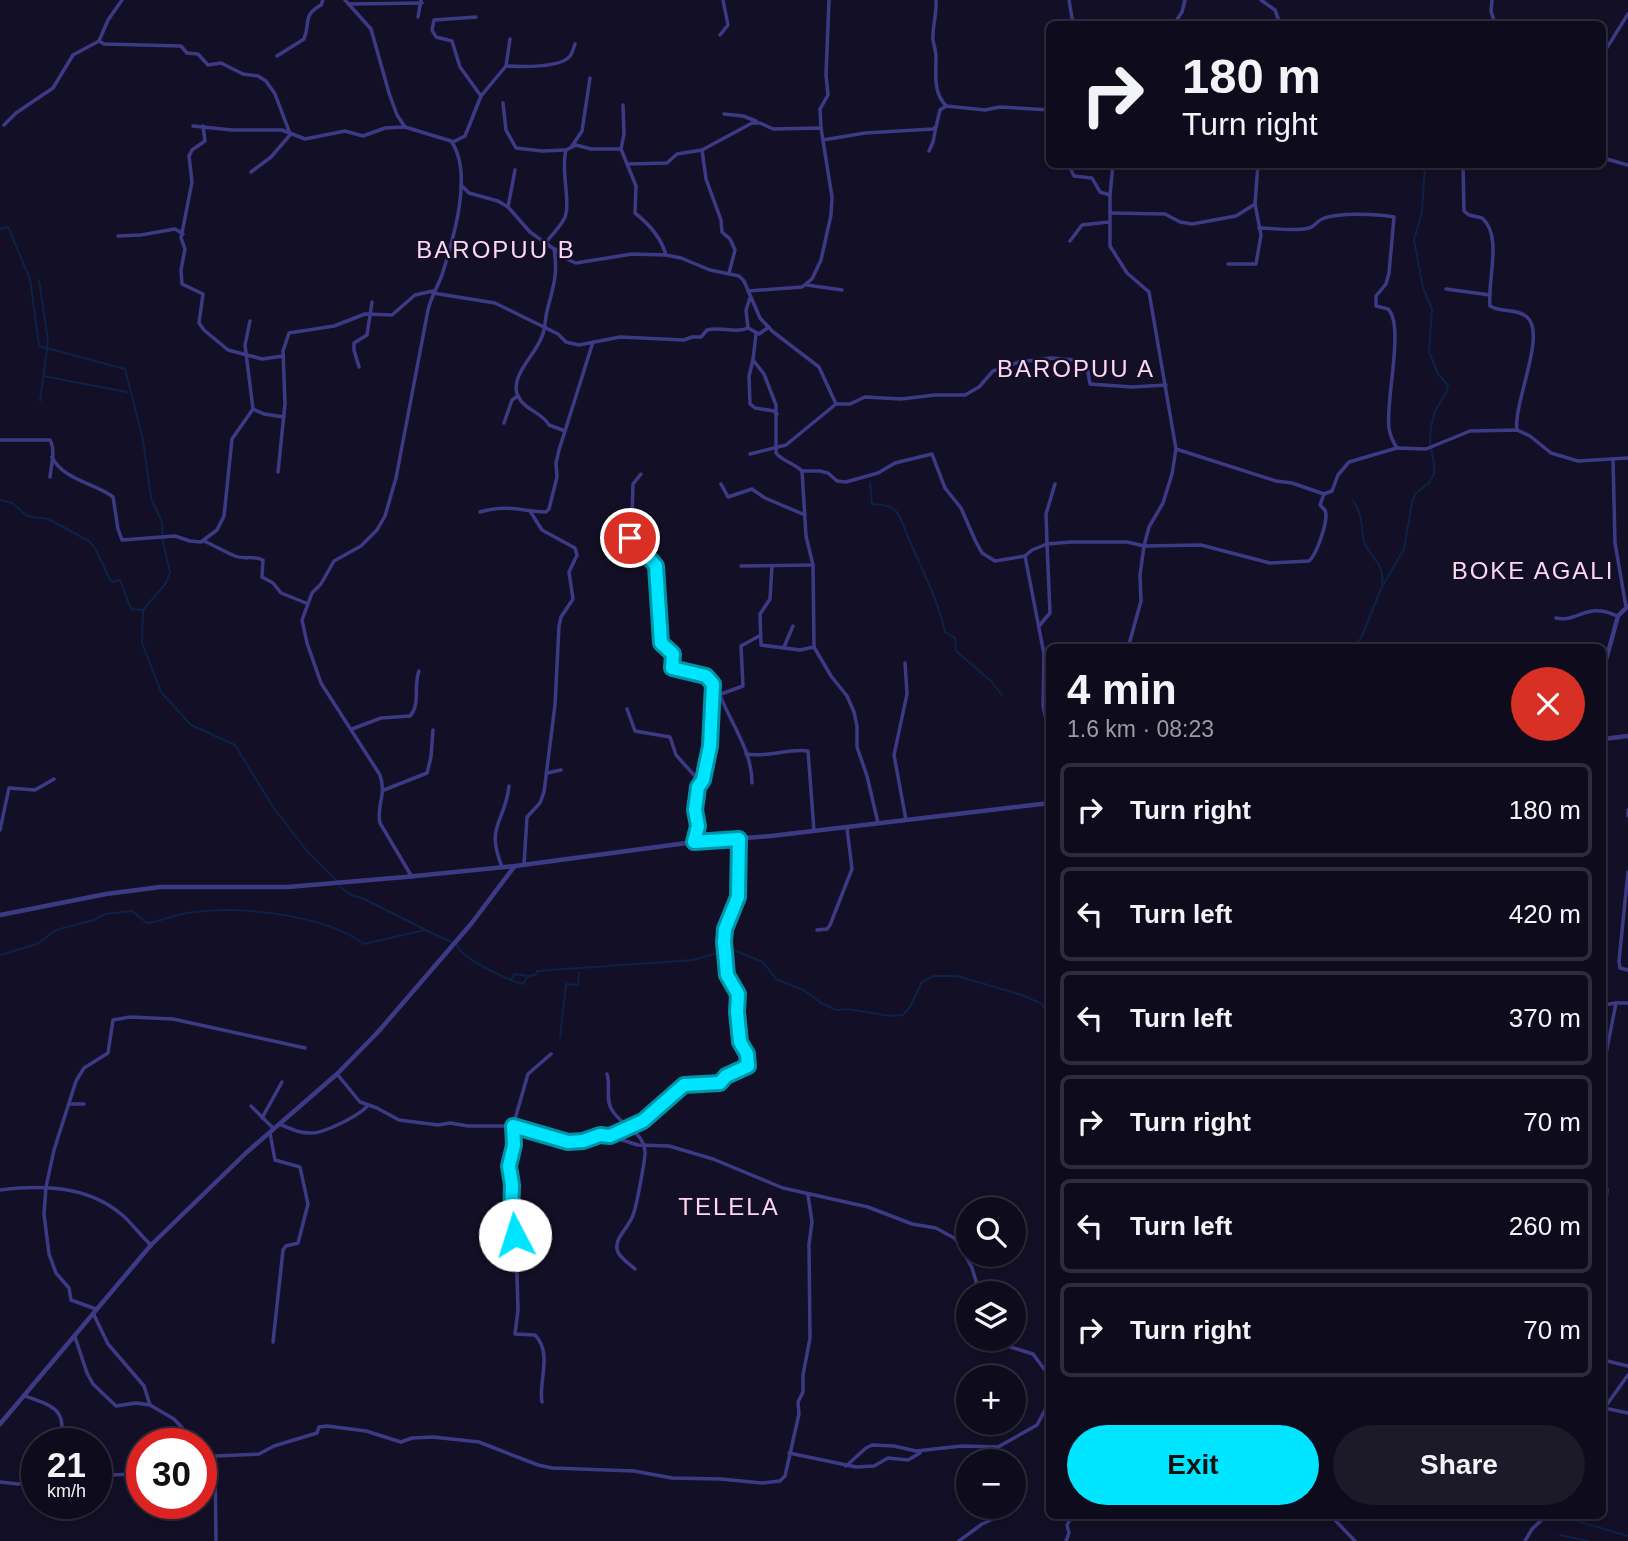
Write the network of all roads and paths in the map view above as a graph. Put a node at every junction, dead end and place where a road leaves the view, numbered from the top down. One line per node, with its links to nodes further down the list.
1 (122, 0): 22 (street)
2 (323, 0): 25 (street)
3 (345, 0): 12 (street)
4 (723, 0): 20 (street)
5 (829, 0): 40 (street)
6 (936, 0): 31 (street)
7 (1069, 0): 16 (street)
8 (1185, 0): 17 (street)
9 (1261, 0): 18 (street)
10 (1492, 0): 19 (street)
11 (422, 1): 12 (street); 14 (street)
12 (349, 4): 38 (street)
13 (1628, 14): 24 (street)
14 (418, 17)
15 (476, 17): 28 (street)
16 (1072, 21)
17 (1176, 21)
18 (1279, 21)
19 (1494, 21)
20 (720, 35)
21 (510, 39): 26 (street)
22 (99, 41): 35 (street); 41 (street)
23 (575, 44): 26 (street)
24 (1606, 49)
25 (277, 56)
26 (506, 66): 28 (street)
27 (590, 78): 44 (street)
28 (481, 96): 43 (street)
29 (503, 103): 46 (street)
30 (623, 105): 45 (street)
31 (946, 106): 32 (street); 39 (street)
32 (1046, 110)
33 (724, 114): 34 (street)
34 (760, 124): 40 (street); 47 (street)
35 (4, 125)
36 (193, 126): 37 (street)
37 (203, 126): 41 (street); 65 (street)
38 (405, 127): 41 (street); 43 (street)
39 (936, 127): 42 (street); 48 (street)
40 (821, 128): 42 (street)
41 (289, 133): 57 (street)
42 (823, 140): 73 (street)
43 (453, 144): 58 (street)
44 (572, 146): 45 (street); 46 (street)
45 (621, 149): 50 (street)
46 (566, 150): 68 (street)
47 (702, 150): 50 (street); 72 (street)
48 (929, 151)
49 (1606, 159): 51 (street)
50 (627, 164): 70 (street)
51 (1628, 165)
52 (1070, 168): 59 (street)
53 (1113, 168): 59 (street)
54 (1258, 168): 60 (street)
55 (1463, 168): 78 (street)
56 (514, 170): 61 (street)
57 (251, 172)
58 (460, 183): 61 (street); 77 (street)
59 (1110, 195): 62 (street)
60 (1255, 204): 62 (street); 64 (street)
61 (508, 207): 68 (street)
62 (1110, 213): 63 (street)
63 (1109, 222): 67 (street); 92 (street)
64 (1259, 228): 71 (street); 103 (street)
65 (183, 234): 66 (street); 88 (street)
66 (118, 236)
67 (1070, 241)
68 (546, 242): 69 (street)
69 (554, 248): 70 (street); 85 (street)
70 (666, 255): 72 (street)
71 (1228, 264)
72 (729, 273): 76 (street)
73 (807, 285): 75 (street); 76 (street)
74 (1446, 289): 78 (street)
75 (842, 290)
76 (748, 291): 79 (street)
77 (433, 292): 81 (street); 85 (street); 126 (street)
78 (1490, 295): 99 (street)
79 (750, 298): 83 (street); 84 (street)
80 (372, 302): 81 (street)
81 (369, 314): 89 (street); 91 (street)
82 (250, 321): 88 (street)
83 (769, 327): 86 (street); 94 (street)
84 (748, 328): 86 (street); 87 (street)
85 (546, 329): 87 (street); 93 (street)
86 (756, 334): 90 (street)
87 (593, 342): 100 (street)
88 (246, 356): 89 (street); 95 (street)
89 (283, 356): 97 (street)
90 (753, 360): 96 (street); 96 (street)
91 (359, 367)
92 (1166, 385): 94 (street); 104 (street)
93 (518, 396): 98 (street); 100 (street)
94 (836, 404): 102 (street)
95 (253, 410): 97 (street); 119 (street)
96 (776, 414): 102 (street)
97 (284, 417): 110 (street)
98 (505, 423)
99 (1517, 430): 103 (street); 108 (street)
100 (565, 431): 116 (street)
101 (0, 440): 106 (street)
102 (776, 448): 105 (street); 109 (street)
103 (1397, 448): 115 (street)
104 (1176, 449): 115 (street); 121 (street)
105 (750, 454)
106 (52, 457): 112 (street); 119 (street)
107 (1628, 458): 108 (street)
108 (1613, 459): 127 (street)
109 (802, 471): 118 (street); 122 (street)
110 (278, 472)
111 (641, 474): 139 (street)
112 (50, 477)
113 (721, 484): 118 (street)
114 (1055, 484): 120 (street)
115 (1324, 494): 121 (street)
116 (530, 511): 117 (street); 149 (street)
117 (480, 512)
118 (804, 515): 123 (street)
119 (204, 541): 126 (street)
120 (1047, 544): 121 (street); 122 (street); 131 (street)
121 (1144, 546): 133 (street)
122 (1025, 556): 131 (street)
123 (813, 565): 125 (street); 135 (street)
124 (741, 566): 125 (street)
125 (772, 566): 132 (street)
126 (307, 603): 143 (street)
127 (1627, 607): 128 (street)
128 (1618, 616): 129 (street); 136 (street)
129 (1556, 618)
130 (793, 626): 134 (street)
131 (1039, 626): 142 (street)
132 (759, 636): 134 (street); 140 (street)
133 (1129, 644)
134 (783, 647): 135 (street)
135 (814, 647): 159 (street)
136 (1606, 660)
137 (905, 663): 158 (street)
138 (419, 671): 143 (street)
139 (714, 693): 140 (street); 153 (street)
140 (720, 695): 147 (street)
141 (627, 709): 153 (street)
142 (1046, 718)
143 (352, 729): 154 (street)
144 (433, 730): 154 (street)
145 (1628, 736): 146 (street)
146 (1606, 739)
147 (746, 754): 151 (street); 162 (street)
148 (561, 770): 149 (street)
149 (547, 773): 165 (street)
150 (54, 779): 161 (street)
151 (752, 783)
152 (509, 786): 167 (street)
153 (698, 787): 164 (street)
154 (384, 790): 169 (street)
155 (1046, 803): 158 (street)
156 (1628, 810): 157 (street)
157 (1628, 816)
158 (906, 820): 159 (street)
159 (878, 823): 160 (street)
160 (848, 827): 162 (street); 171 (street)
161 (0, 830)
162 (814, 831): 163 (street)
163 (739, 839): 164 (street); 189 (street)
164 (694, 842): 165 (street)
165 (524, 864): 166 (street)
166 (514, 866): 167 (street); 179 (street)
167 (502, 867): 169 (street)
168 (1628, 872): 172 (street)
169 (412, 877): 170 (street)
170 (0, 915)
171 (817, 930)
172 (1628, 970)
173 (1616, 1003): 174 (street); 175 (street); 178 (street)
174 (1628, 1003)
175 (1606, 1005)
176 (305, 1048): 182 (street)
177 (551, 1054): 188 (street)
178 (1606, 1054)
179 (337, 1074): 184 (street); 187 (street)
180 (607, 1074): 189 (street)
181 (282, 1082): 186 (street)
182 (69, 1104): 183 (street); 193 (street)
183 (84, 1104)
184 (368, 1105): 187 (street); 188 (street)
185 (251, 1106): 186 (street)
186 (262, 1118): 190 (street)
187 (278, 1124): 190 (street)
188 (513, 1126): 191 (street); 210 (street)
189 (628, 1126): 191 (street); 192 (street)
190 (271, 1130): 198 (street); 203 (street)
191 (610, 1136): 192 (street)
192 (642, 1145): 196 (street); 199 (street)
193 (46, 1187): 195 (street); 198 (street); 201 (street)
194 (1606, 1189): 197 (street)
195 (0, 1190)
196 (808, 1195): 200 (street); 221 (street)
197 (1606, 1206)
198 (151, 1245): 201 (street)
199 (635, 1269)
200 (976, 1281)
201 (95, 1311): 202 (street); 211 (street)
202 (75, 1337): 209 (street); 211 (street)
203 (273, 1342)
204 (1023, 1351): 207 (street)
205 (1606, 1361): 206 (street)
206 (1628, 1366)
207 (1046, 1372)
208 (1628, 1375): 212 (street)
209 (25, 1395): 216 (street); 217 (street)
210 (542, 1402)
211 (150, 1405): 218 (street)
212 (1606, 1405)
213 (1046, 1408): 219 (street)
214 (1606, 1409): 215 (street)
215 (1628, 1413)
216 (0, 1424)
217 (64, 1428)
218 (182, 1428)
219 (998, 1447): 220 (street)
220 (923, 1451): 223 (street); 223 (street)
221 (789, 1453): 222 (street); 223 (street)
222 (217, 1457)
223 (846, 1466)
224 (0, 1482): 225 (street)
225 (21, 1484)
226 (216, 1519): 231 (street)
227 (994, 1519): 232 (street)
228 (1070, 1519): 233 (street)
229 (1334, 1519): 234 (street)
230 (1543, 1519): 235 (street)
231 (216, 1541)
232 (959, 1541)
233 (1066, 1541)
234 (1355, 1541)
235 (1525, 1541)

